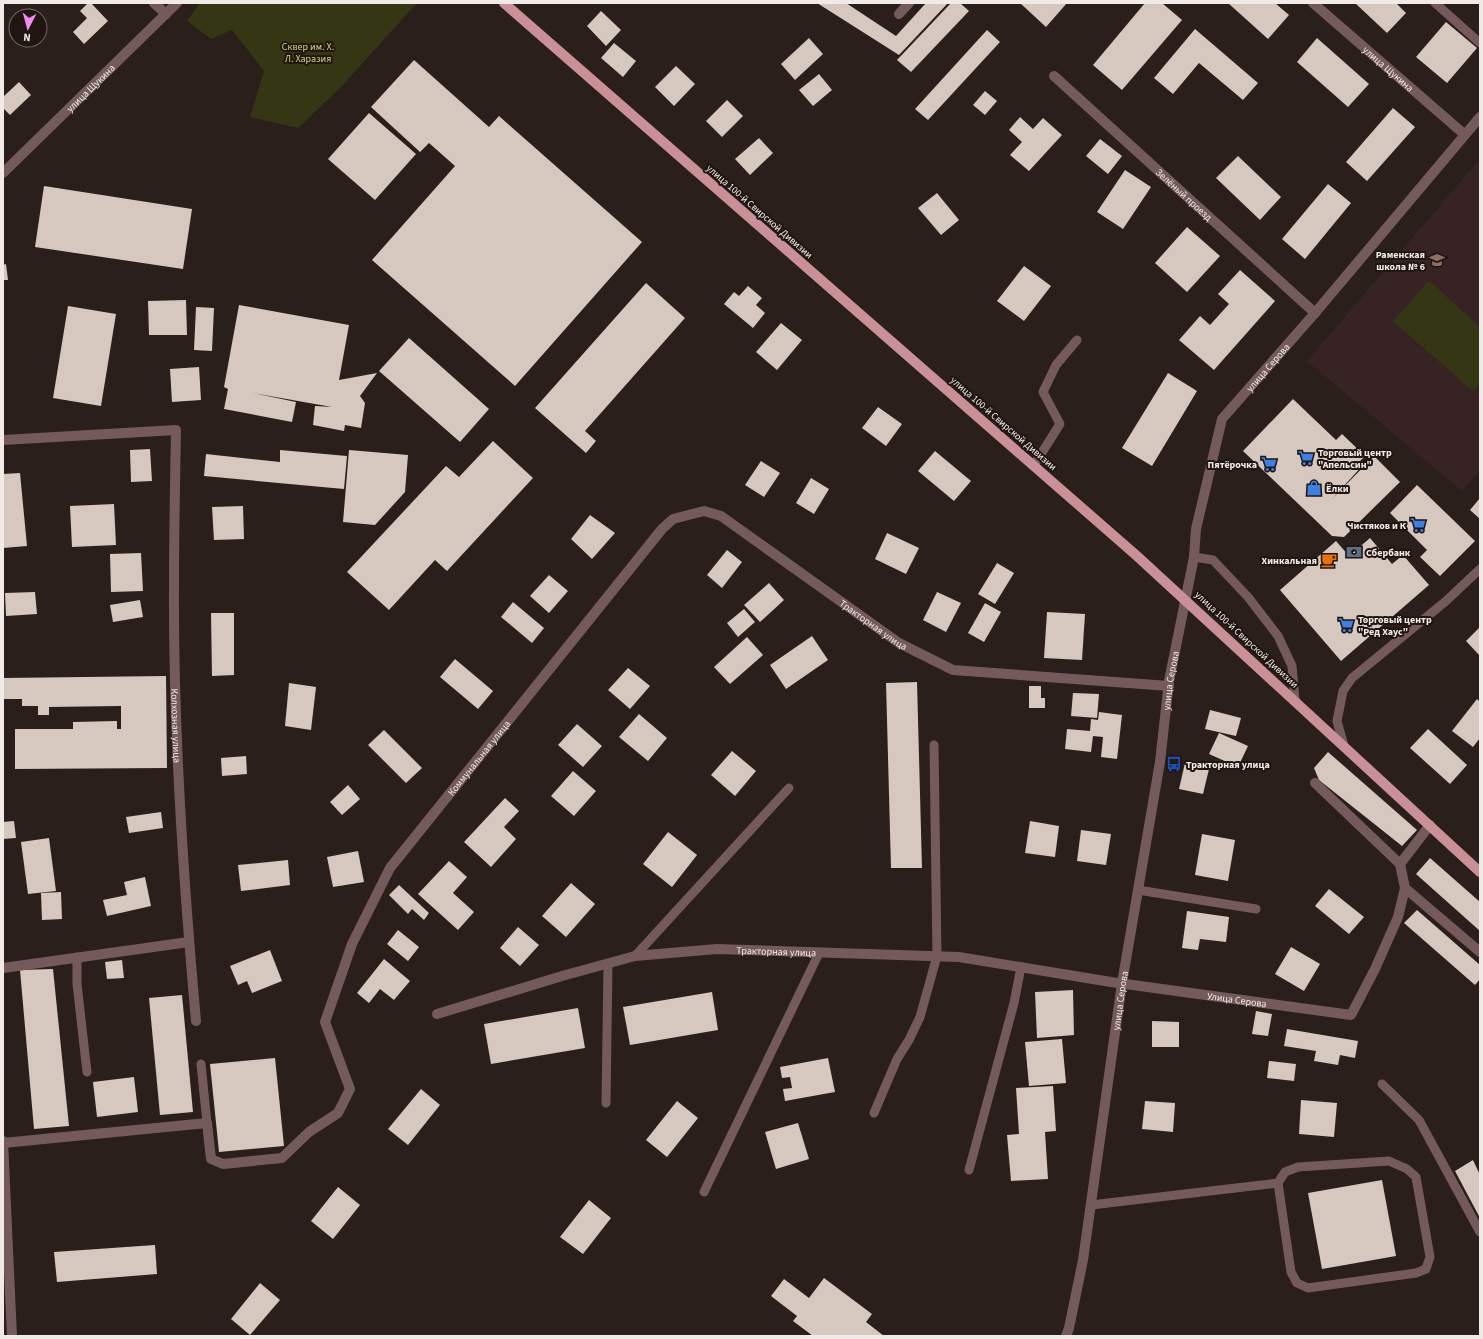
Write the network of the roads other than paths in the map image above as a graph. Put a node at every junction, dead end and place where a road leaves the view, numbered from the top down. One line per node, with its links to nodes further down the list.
1 (154, 3): 7 (street)
2 (177, 3): 7 (street, улица Щукина)
3 (504, 3): 17 (main road, улица 100-й Свирской Дивизии)
4 (909, 3): 8 (street)
5 (1313, 3): 12 (street, улица Щукина)
6 (1435, 3): 9 (lane)
7 (166, 14): 13 (street, улица Щукина)
8 (899, 14)
9 (1480, 42)
10 (1054, 76): 14 (street, Зелёный проезд)
11 (1480, 116): 12 (street, улица Серова)
12 (1464, 134): 14 (street, улица Серова)
13 (3, 173)
14 (1315, 313): 19 (street, улица Серова)
15 (1076, 340): 17 (lane)
16 (3, 440): 34 (street, Колхозная улица)
17 (1034, 465): 21 (main road, улица 100-й Свирской Дивизии)
18 (673, 519): 22 (street, Тракторная улица); 51 (street, Коммунальная улица)
19 (1194, 557): 21 (street, улица Серова); 23 (lane)
20 (1480, 569): 25 (lane)
21 (1185, 599): 22 (street, улица Серова); 23 (main road, улица 100-й Свирской Дивизии)
22 (1169, 686): 32 (street, улица Серова)
23 (1295, 700): 25 (main road, улица 100-й Свирской Дивизии)
24 (934, 745): 38 (lane)
25 (1344, 746): 28 (main road, улица 100-й Свирской Дивизии)
26 (1315, 783): 29 (street)
27 (789, 788): 37 (lane)
28 (1430, 826): 29 (street); 30 (main road, улица 100-й Свирской Дивизии)
29 (1400, 864): 31 (street)
30 (1480, 872)
31 (1405, 888): 35 (street); 43 (street, Улица Серова)
32 (1138, 890): 33 (lane); 43 (street, улица Серова)
33 (1256, 909)
34 (189, 942): 39 (street); 45 (street, Колхозная улица)
35 (1480, 952)
36 (819, 953): 37 (street, Тракторная улица); 38 (street, Тракторная улица); 55 (lane)
37 (635, 956): 40 (street, Тракторная улица)
38 (938, 956): 41 (street, Тракторная улица); 50 (lane)
39 (77, 957): 42 (street); 47 (lane)
40 (608, 964): 44 (street, Тракторная улица); 49 (lane)
41 (1021, 967): 43 (street, Тракторная улица); 53 (lane)
42 (3, 968)
43 (1122, 983): 56 (street, улица Серова)
44 (437, 1014)
45 (196, 1021)
46 (201, 1064): 51 (lane)
47 (87, 1072)
48 (1382, 1084): 57 (lane)
49 (606, 1103)
50 (874, 1113)
51 (208, 1123): 52 (street)
52 (3, 1142): 58 (street)
53 (969, 1170)
54 (1278, 1183): 54 (lane); 56 (lane)
55 (704, 1192)
56 (1092, 1205): 59 (street, улица Серова)
57 (1480, 1232)
58 (12, 1336)
59 (1066, 1336)

